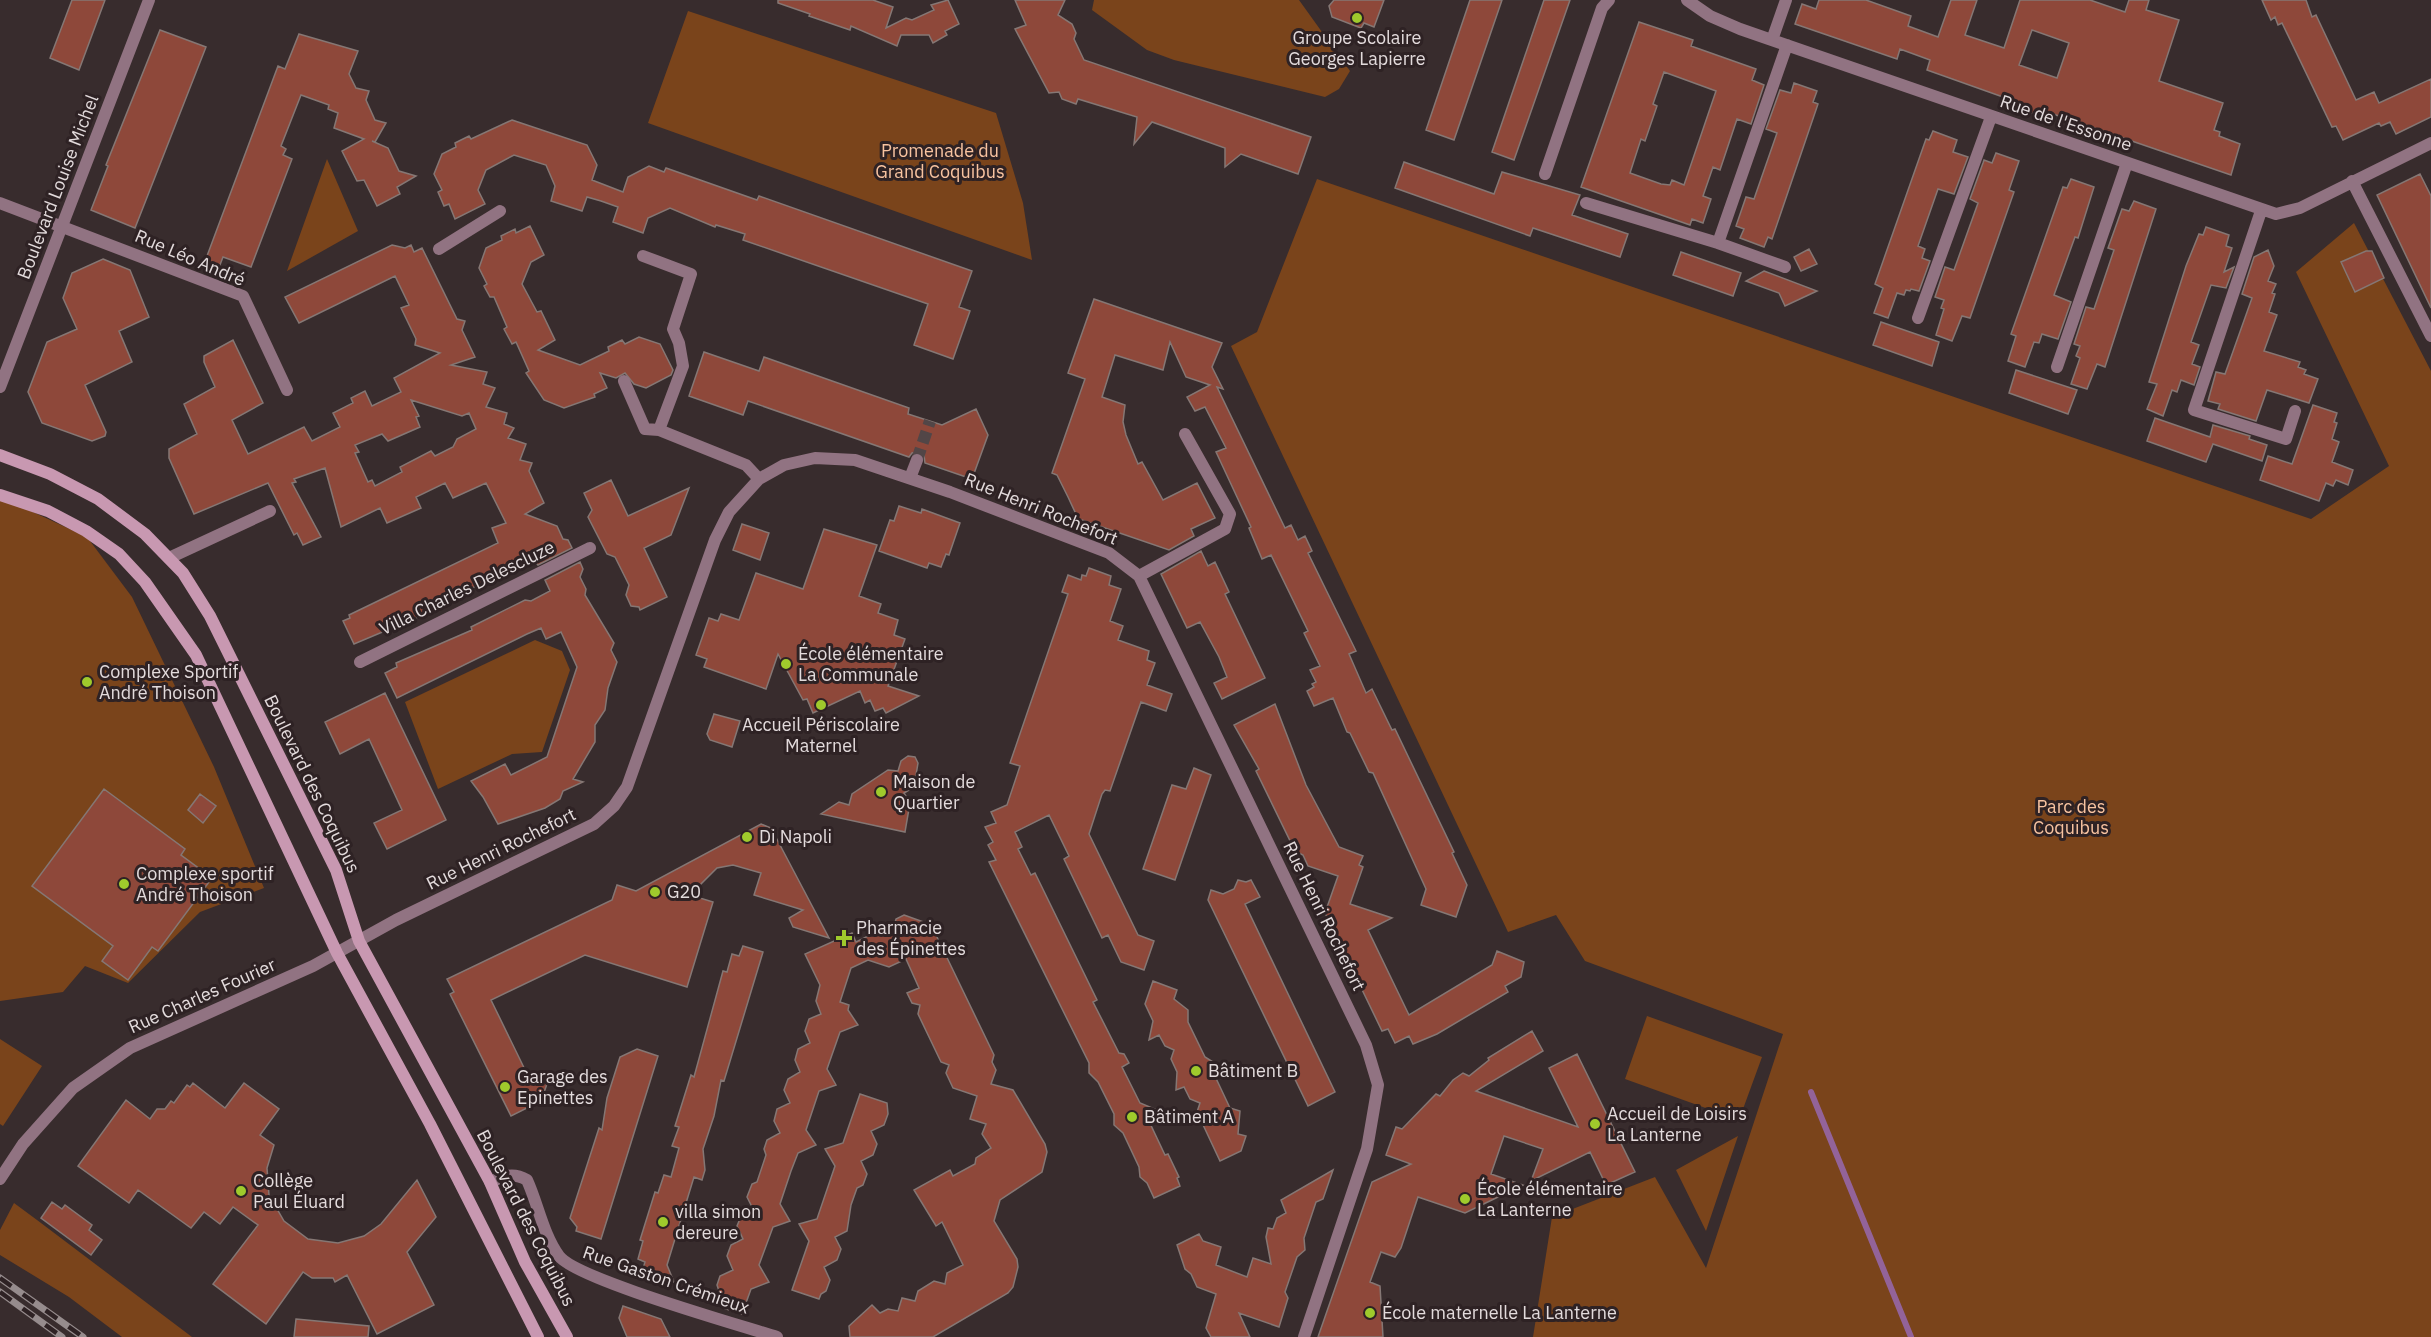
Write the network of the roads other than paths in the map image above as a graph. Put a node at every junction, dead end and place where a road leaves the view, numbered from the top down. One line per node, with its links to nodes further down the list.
1 (149, 0): 16 (street, Boulevard Louise Michel)
2 (1609, 0): 10 (street)
3 (1687, 0): 5 (street, Rue de l'Essonne)
4 (1786, 0): 5 (street)
5 (1772, 40): 6 (street, Rue de l'Essonne)
6 (1787, 45): 7 (street, Rue de l'Essonne); 17 (street)
7 (1991, 117): 9 (street, Rue de l'Essonne); 21 (street)
8 (2431, 143): 11 (street, Rue de l'Essonne)
9 (2127, 163): 15 (street, Rue de l'Essonne); 23 (street)
10 (1545, 174)
11 (2352, 181): 15 (street, Rue de l'Essonne); 22 (street)
12 (0, 203): 16 (street, Rue Léo André)
13 (1586, 203): 17 (street)
14 (500, 211): 18 (street)
15 (2261, 211): 27 (street)
16 (62, 226): 25 (street, Boulevard Louise Michel); 26 (street, Rue Léo André)
17 (1718, 243): 20 (street)
18 (439, 249)
19 (643, 256): 28 (street)
20 (1785, 267)
21 (1918, 318)
22 (2431, 336)
23 (2057, 367)
24 (624, 381): 28 (street)
25 (0, 387)
26 (287, 390)
27 (2295, 411)
28 (659, 430): 33 (street)
29 (1185, 434): 38 (street)
30 (0, 455): 37 (main road, Boulevard des Coquibus)
31 (917, 460): 32 (street)
32 (910, 478): 33 (street, Rue Henri Rochefort); 38 (street, Rue Henri Rochefort)
33 (759, 479): 40 (street, Rue Henri Rochefort)
34 (0, 495): 41 (main road)
35 (270, 511): 37 (street)
36 (590, 548): 39 (street, Villa Charles Delescluze)
37 (169, 558): 40 (main road, Boulevard des Coquibus)
38 (1139, 576): 47 (street, Rue Henri Rochefort)
39 (360, 662)
40 (359, 941): 41 (street, Rue Charles Fourier); 43 (main road, Boulevard des Coquibus)
41 (337, 953): 42 (street, Rue Charles Fourier); 44 (main road)
42 (0, 1179)
43 (490, 1182): 45 (main road, Boulevard des Coquibus); 46 (street, Rue Gaston Crémieux)
44 (538, 1337)
45 (567, 1337)
46 (777, 1337)
47 (1304, 1337)

